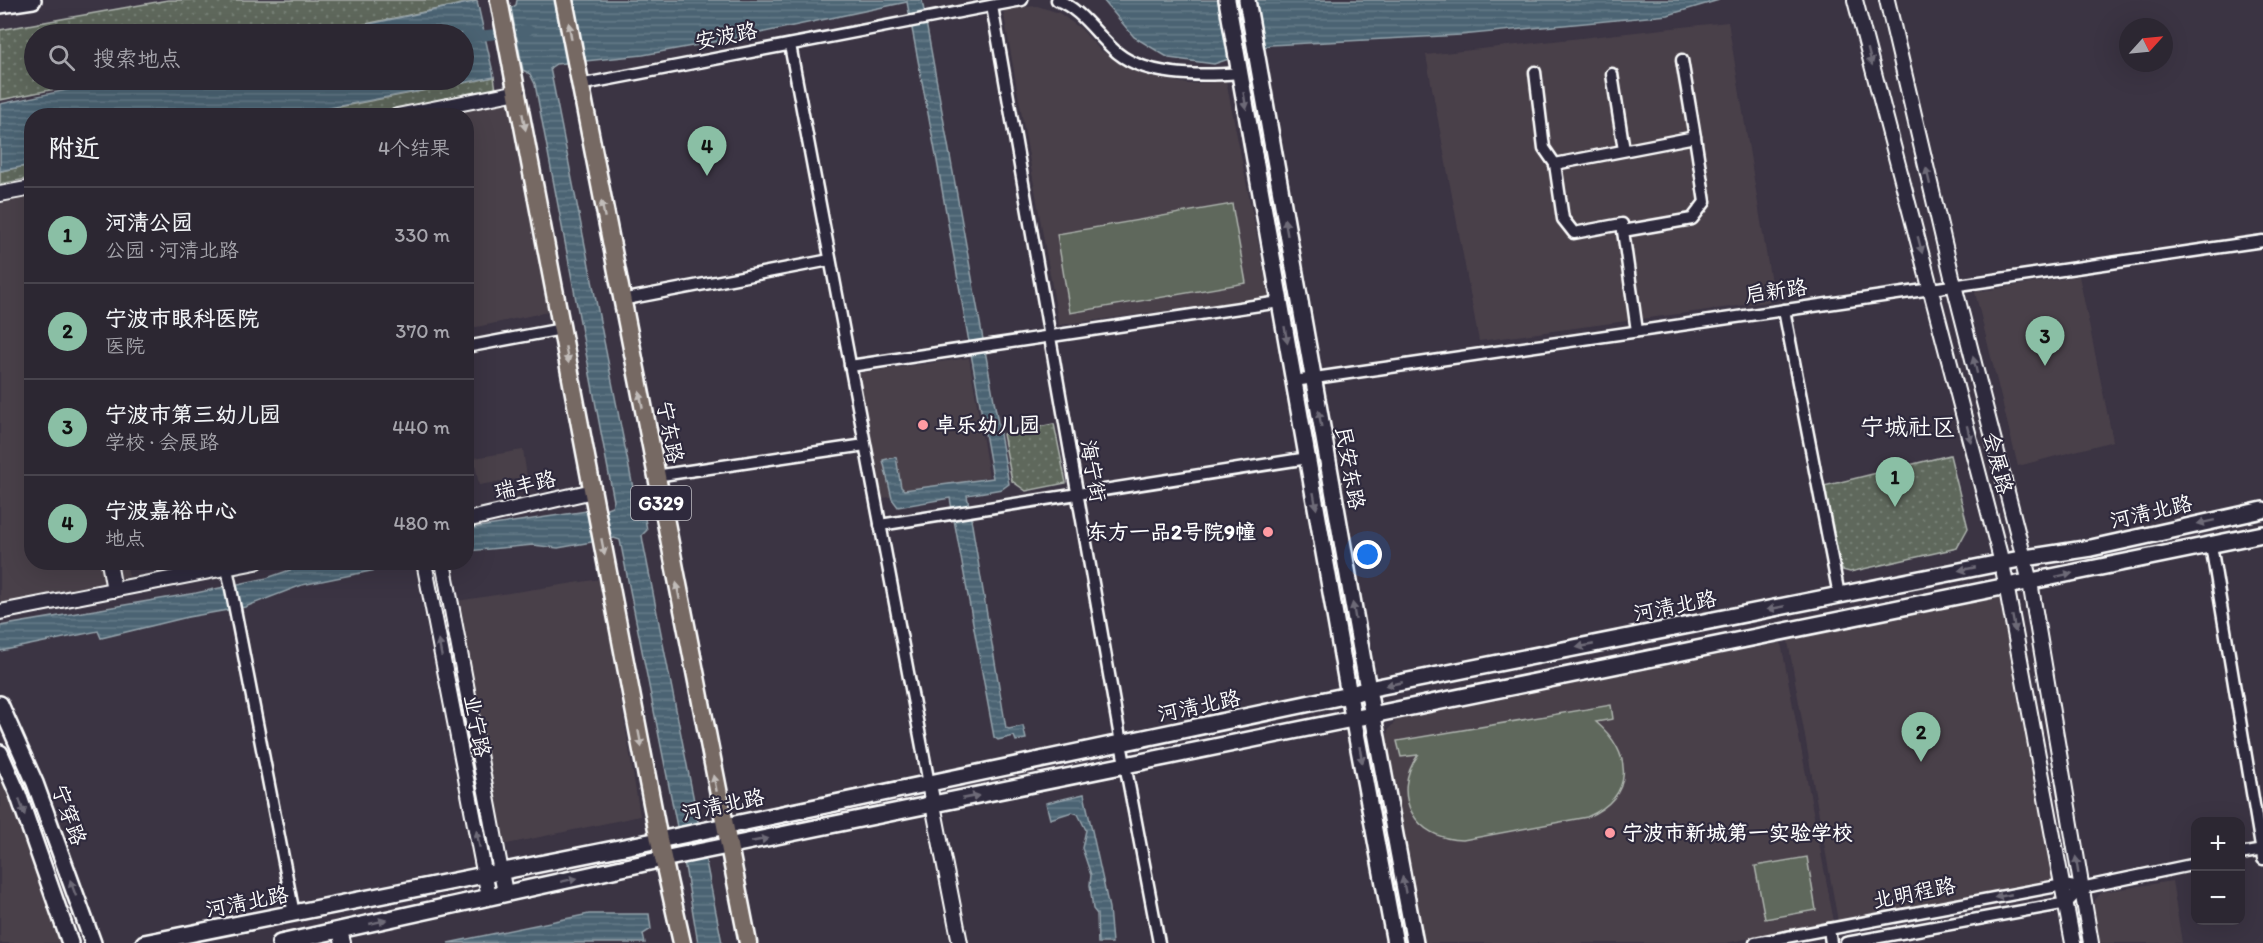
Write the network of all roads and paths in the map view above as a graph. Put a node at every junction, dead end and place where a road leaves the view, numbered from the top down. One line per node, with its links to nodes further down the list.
1 (33, 0): 10 (main road)
2 (564, 0): 17 (main road, 宁东路 / G329, one-way to 2)
3 (1022, 0): 11 (street, 安波路)
4 (1056, 0): 15 (street)
5 (1227, 0): 15 (main road, 民安东路)
6 (1247, 0): 38 (main road, 民安东路, one-way to 6)
7 (1856, 0): 29 (street, 会展路, one-way to 29)
8 (1887, 0): 28 (street, 会展路, one-way to 8)
9 (500, 5): 18 (main road)
10 (0, 6)
11 (992, 6): 12 (street, 安波路); 35 (street, 海宁街)
12 (790, 45): 17 (street, 安波路); 27 (street)
13 (1682, 60): 20 (street)
14 (1535, 72): 22 (street)
15 (1240, 73): 31 (main road, 民安东路, one-way to 31)
16 (1612, 74): 21 (street)
17 (579, 85): 30 (main road, 宁东路 / G329, one-way to 17)
18 (518, 92): 19 (street); 33 (main road, one-way to 33)
19 (437, 108)
20 (1695, 136): 21 (street); 25 (street)
21 (1624, 150): 22 (street)
22 (1555, 164): 25 (street)
23 (24, 190): 24 (street)
24 (0, 194)
25 (1623, 231): 34 (street)
26 (2263, 241): 28 (street, 启新路)
27 (830, 260): 30 (street); 37 (street)
28 (1954, 285): 29 (street, 启新路); 50 (street, 会展路, one-way to 28)
29 (1931, 288): 32 (street, 启新路); 51 (street, 会展路, one-way to 51)
30 (621, 300): 42 (main road, 宁东路 / G329, one-way to 30)
31 (1280, 302): 35 (street); 39 (main road, 民安东路, one-way to 39)
32 (1785, 310): 34 (street, 启新路); 60 (street)
33 (562, 329): 36 (street); 43 (main road, one-way to 43)
34 (1637, 331): 38 (street, 启新路)
35 (1050, 336): 37 (street); 44 (street, 海宁街)
36 (474, 346)
37 (850, 366): 40 (street)
38 (1313, 378): 39 (street, 启新路); 62 (main road, 民安东路, one-way to 38)
39 (1294, 381): 41 (main road, 民安东路)
40 (865, 445): 42 (street); 47 (street)
41 (1308, 458): 44 (street); 63 (main road, 民安东路, one-way to 63)
42 (655, 476): 72 (main road, 宁东路 / G329, one-way to 42)
43 (593, 491): 46 (street, 瑞丰路); 73 (main road, one-way to 73)
44 (1078, 495): 47 (street); 67 (street, 海宁街)
45 (2263, 510): 50 (main road, 河清北路, one-way to 50)
46 (474, 518)
47 (880, 525): 70 (street)
48 (2263, 534): 49 (main road, 河清北路)
49 (2211, 545): 57 (main road, 河清北路, one-way to 49); 75 (street)
50 (2025, 558): 51 (main road, 河清北路); 57 (street, 会展路)
51 (2002, 562): 58 (street, 会展路); 60 (main road, 河清北路, one-way to 60)
52 (110, 570): 59 (street)
53 (217, 570): 59 (street)
54 (227, 570): 86 (street)
55 (426, 570): 80 (street, 业宁路, one-way to 55)
56 (444, 570): 79 (street, 业宁路)
57 (2030, 582): 58 (main road, 河清北路); 82 (street, 会展路, one-way to 57)
58 (2007, 587): 65 (main road, 河清北路); 81 (street, 会展路, one-way to 81)
59 (114, 590): 61 (street)
60 (1839, 595): 62 (main road, 河清北路, one-way to 62)
61 (0, 612)
62 (1368, 689): 63 (main road, 河清北路); 65 (main road, 民安东路)
63 (1349, 695): 66 (main road, 民安东路); 67 (main road, 河清北路)
64 (0, 704): 90 (main road, 宁穿路, one-way to 64)
65 (1373, 716): 66 (main road, 河清北路); 98 (main road, 民安东路, one-way to 65)
66 (1354, 719): 69 (main road, 河清北路); 97 (main road, 民安东路, one-way to 97)
67 (1121, 743): 69 (street, 海宁街); 70 (main road, 河清北路)
68 (0, 753): 89 (main road, 宁穿路, one-way to 89)
69 (1126, 766): 71 (main road, 河清北路, one-way to 69); 96 (street, 海宁街)
70 (929, 784): 71 (street); 72 (main road, 河清北路)
71 (933, 805): 74 (main road, 河清北路, one-way to 71); 95 (street)
72 (724, 827): 73 (main road, 河清北路); 74 (main road, 宁东路 / G329)
73 (659, 840): 77 (main road); 79 (main road, 河清北路)
74 (728, 846): 77 (main road, 河清北路); 94 (main road, 宁东路 / G329)
75 (2263, 853): 76 (street)
76 (2245, 854)
77 (663, 859): 83 (main road, 河清北路, one-way to 77); 93 (main road)
78 (2191, 865): 82 (street, 北明程路)
79 (501, 873): 80 (main road, 河清北路); 83 (street, 业宁路)
80 (485, 876): 84 (street, 业宁路); 86 (main road, 河清北路)
81 (2063, 885): 82 (street, 北明程路); 85 (street, 会展路); 87 (street, 北明程路, one-way to 87)
82 (2081, 888): 85 (street); 103 (street, 会展路)
83 (504, 893): 84 (main road, 河清北路)
84 (489, 897): 88 (main road, 河清北路, one-way to 84)
85 (2067, 903): 101 (street, 北明程路); 102 (street, 会展路)
86 (294, 914): 91 (main road, 河清北路)
87 (1829, 929): 99 (street, 北明程路); 100 (street)
88 (338, 937): 92 (main road, 河清北路)
89 (70, 943)
90 (93, 943)
91 (144, 943)
92 (280, 943)
93 (682, 943)
94 (748, 943)
95 (960, 943)
96 (1159, 943)
97 (1395, 943)
98 (1415, 943)
99 (1755, 943)
100 (1831, 943)
101 (1846, 943)
102 (2073, 943)
103 (2091, 943)

